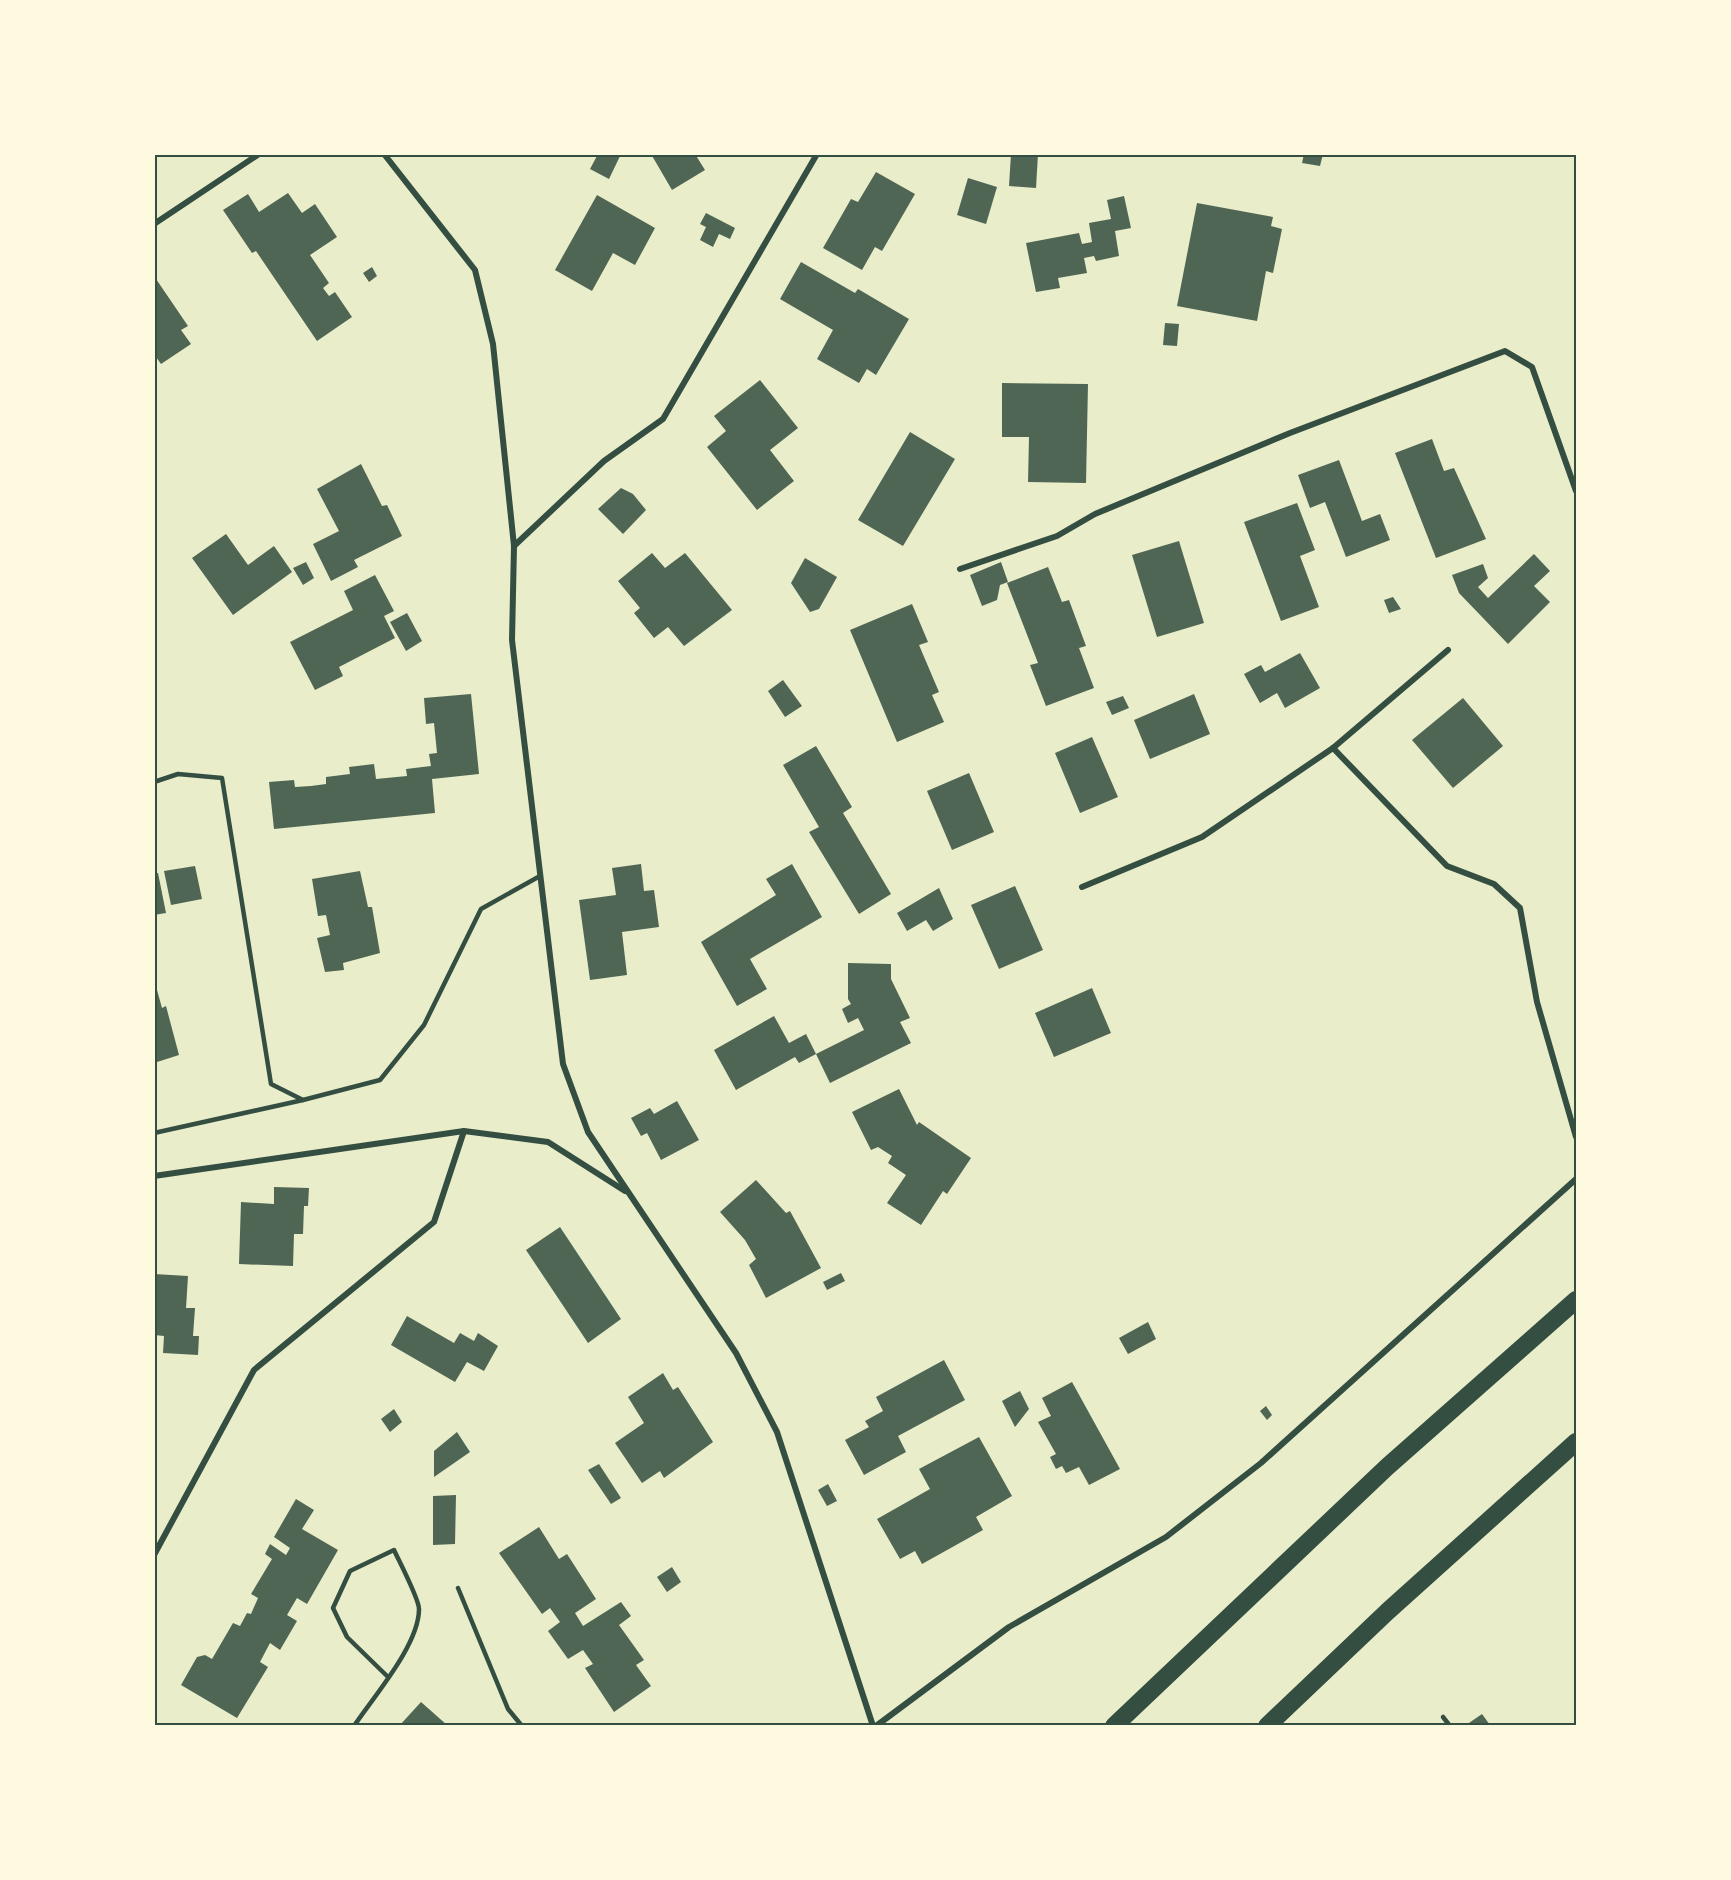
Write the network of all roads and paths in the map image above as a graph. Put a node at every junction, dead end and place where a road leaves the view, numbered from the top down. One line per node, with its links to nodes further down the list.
1 (259, 154): 4 (street)
2 (384, 154): 6 (street)
3 (817, 154): 6 (street)
4 (154, 224)
5 (1576, 491): 7 (street)
6 (514, 546): 11 (street)
7 (960, 569)
8 (1448, 650): 9 (street)
9 (1333, 748): 12 (street); 16 (street)
10 (154, 782): 13 (lane)
11 (540, 876): 13 (lane); 19 (street)
12 (1082, 887)
13 (303, 1100): 15 (lane)
14 (464, 1131): 17 (street); 19 (street); 22 (street)
15 (154, 1133)
16 (1576, 1137)
17 (154, 1176)
18 (1576, 1179): 28 (street)
19 (628, 1193): 28 (street)
20 (1576, 1300): 29 (highway)
21 (1576, 1442): 30 (highway)
22 (154, 1555)
23 (458, 1588): 27 (lane)
24 (387, 1676): 24 (lane); 26 (lane)
25 (1443, 1718): 31 (lane)
26 (354, 1725)
27 (522, 1725)
28 (874, 1725)
29 (1114, 1725)
30 (1268, 1725)
31 (1450, 1725)

